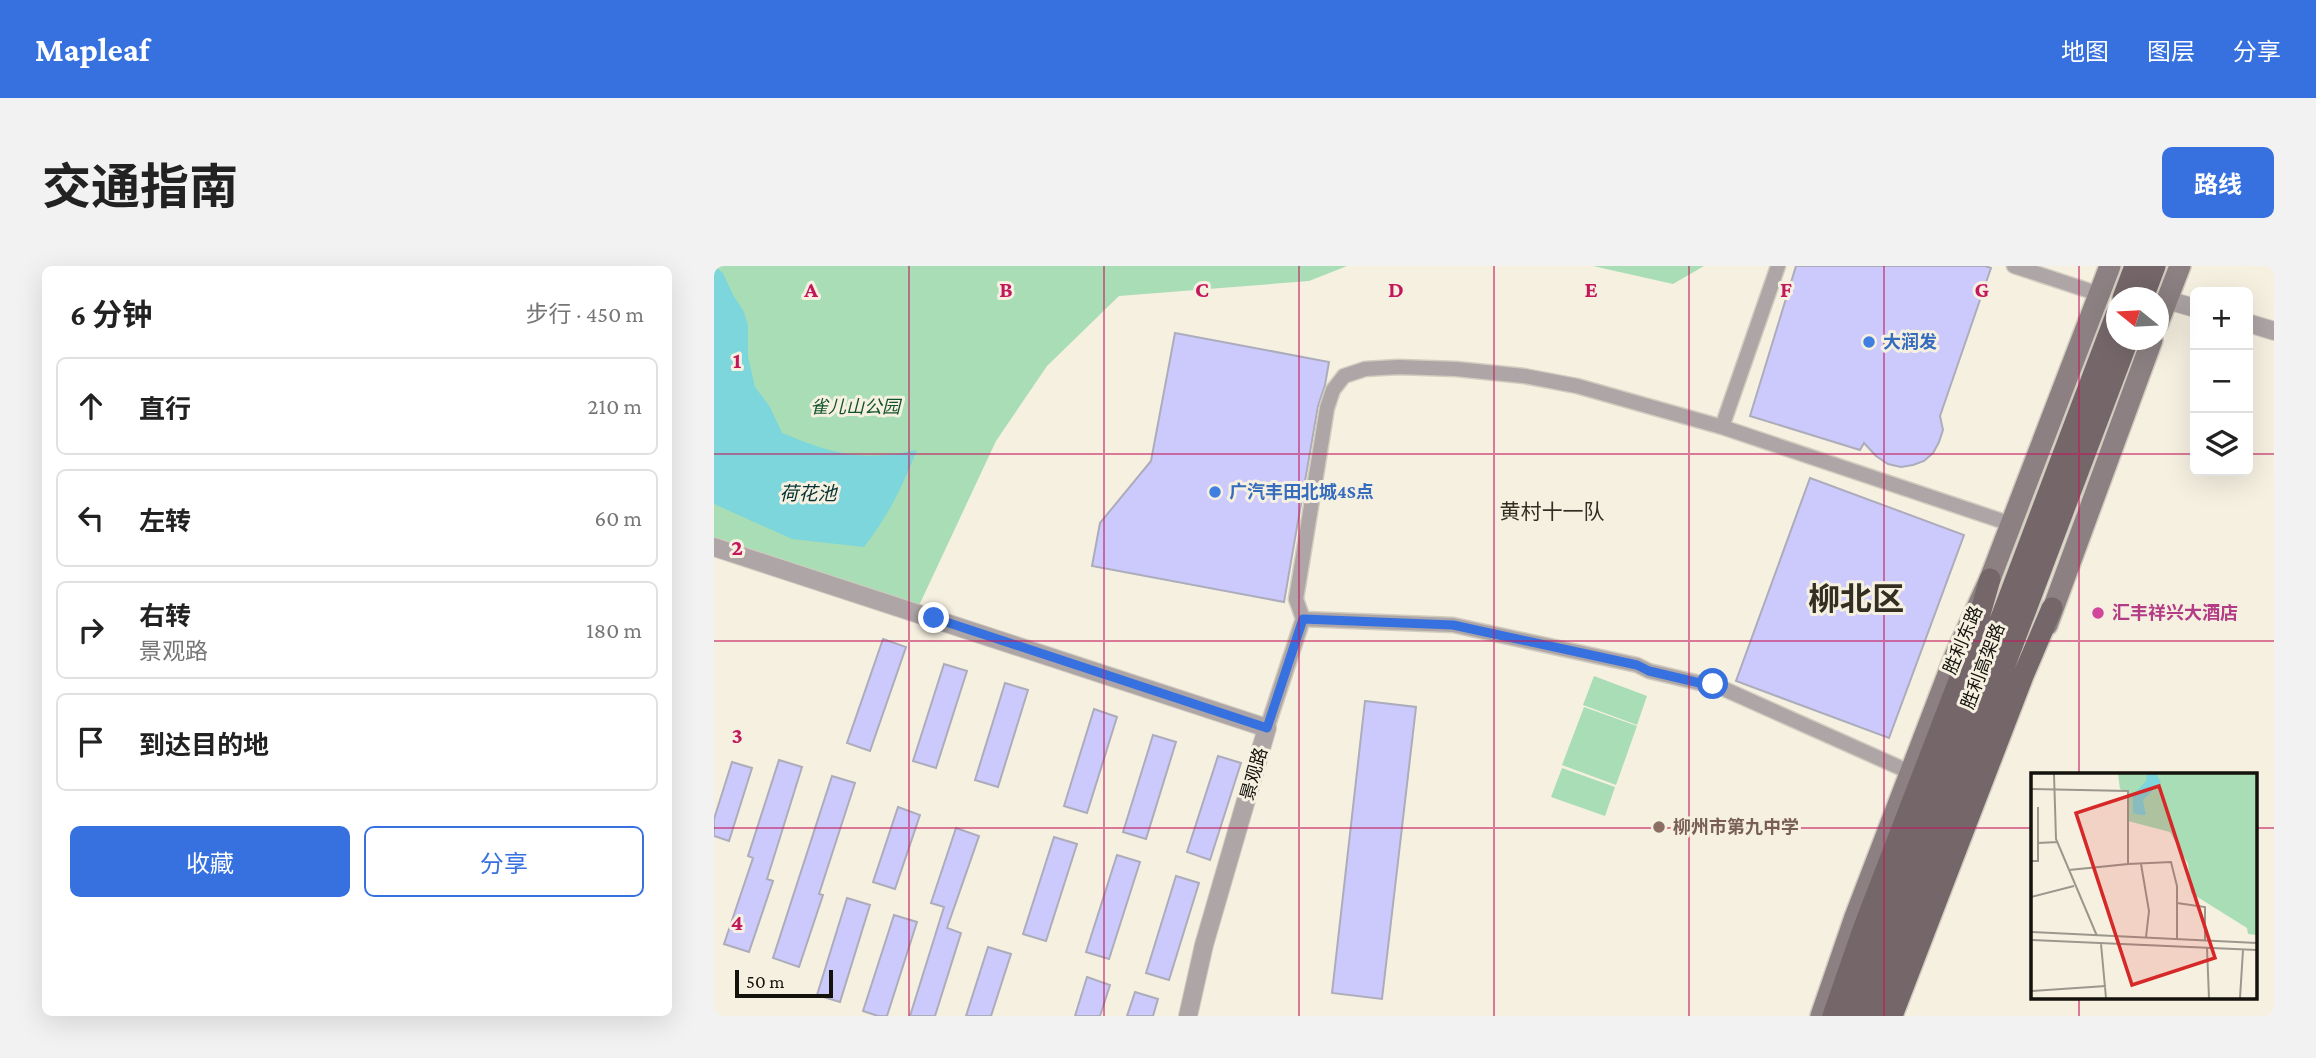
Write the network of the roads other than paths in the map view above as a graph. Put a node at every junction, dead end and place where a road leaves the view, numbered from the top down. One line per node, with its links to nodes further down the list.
1 (1778, 266): 18 (street)
2 (2014, 266): 9 (street)
3 (2110, 266): 9 (main road, 胜利东路)
4 (2135, 266): 7 (main road)
5 (2155, 266): 8 (main road)
6 (2180, 266): 10 (main road)
7 (2127, 287)
8 (2147, 287)
9 (2099, 294): 19 (main road, 胜利东路)
10 (2169, 295)
11 (2169, 301): 12 (street)
12 (2190, 307)
13 (2253, 325): 14 (street)
14 (2274, 331)
15 (2106, 341): 29 (main road, 胜利高架路)
16 (2123, 350): 30 (main road, 胜利高架路)
17 (2148, 350): 22 (main road)
18 (1722, 428): 19 (street); 23 (street)
19 (2011, 524): 21 (main road, 胜利东路)
20 (714, 547): 24 (street, 景观路)
21 (1990, 579): 25 (main road, 胜利东路); 28 (main road)
22 (2052, 608): 31 (main road); 32 (main road)
23 (1303, 619): 24 (street); 25 (street)
24 (1267, 728): 26 (street, 景观路)
25 (1912, 773): 27 (main road, 胜利东路)
26 (1188, 1016)
27 (1821, 1016)
28 (1833, 1016)
29 (1850, 1016)
30 (1872, 1016)
31 (1892, 1016)
32 (1898, 1016)

